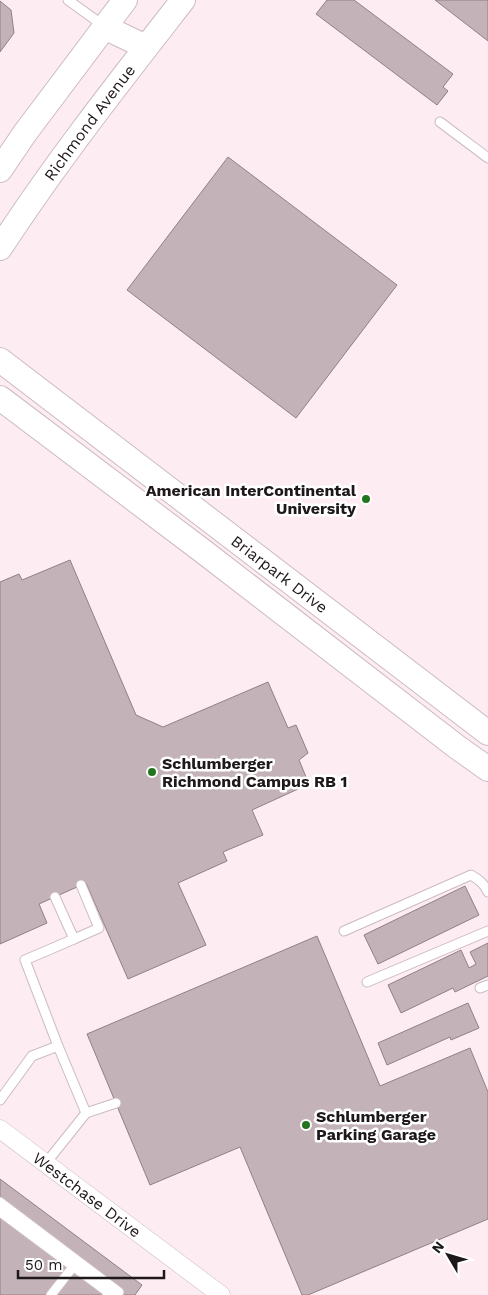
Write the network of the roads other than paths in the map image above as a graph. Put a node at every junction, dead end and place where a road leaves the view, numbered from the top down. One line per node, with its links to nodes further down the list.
1 (68, 0): 4 (lane)
2 (125, 0): 4 (street)
3 (183, 0): 5 (street, Richmond Avenue)
4 (104, 27): 5 (street); 8 (street)
5 (146, 47): 9 (street, Richmond Avenue)
6 (440, 122): 7 (lane)
7 (488, 158)
8 (0, 170)
9 (0, 248)
10 (0, 360): 12 (street, Briarpark Drive)
11 (0, 398): 13 (street, Briarpark Drive)
12 (488, 732)
13 (488, 769)
14 (81, 886): 19 (lane)
15 (488, 892): 17 (lane)
16 (55, 897): 19 (lane)
17 (344, 931)
18 (488, 931): 20 (lane)
19 (74, 939): 21 (lane)
20 (367, 982)
21 (58, 1046): 22 (lane); 24 (lane)
22 (0, 1100)
23 (116, 1103): 24 (lane)
24 (86, 1113): 26 (lane)
25 (0, 1129): 26 (street, Westchase Drive)
26 (46, 1163): 33 (street, Westchase Drive)
27 (0, 1202): 29 (lane)
28 (0, 1212): 31 (lane)
29 (77, 1261): 30 (lane); 32 (lane)
30 (52, 1295)
31 (107, 1295)
32 (116, 1295)
33 (221, 1295)

